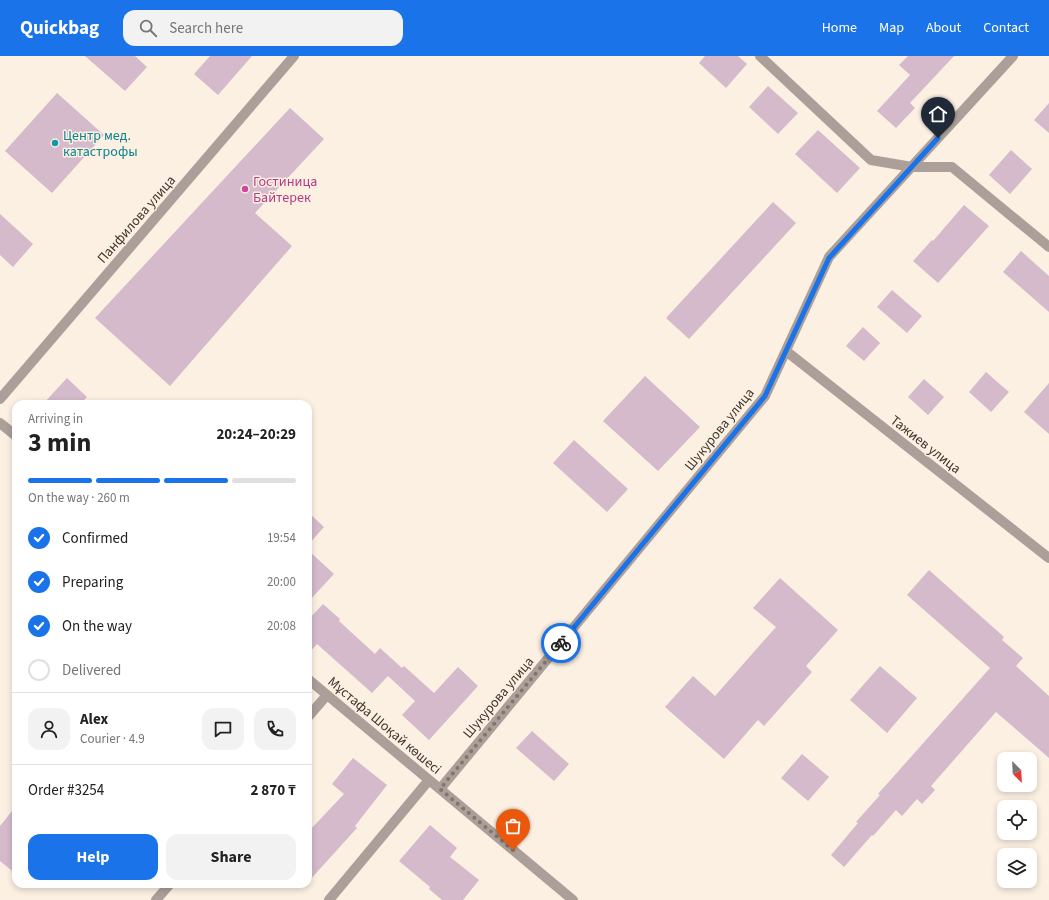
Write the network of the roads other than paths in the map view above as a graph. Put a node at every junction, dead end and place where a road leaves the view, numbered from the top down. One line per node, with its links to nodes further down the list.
1 (294, 56): 7 (street, Панфилова улица)
2 (760, 56): 4 (street)
3 (1013, 56): 4 (street, Шукурова улица)
4 (912, 167): 5 (street); 6 (street, Шукурова улица)
5 (1049, 247)
6 (786, 351): 10 (street, Тажиев улица); 15 (street, Шукурова улица)
7 (0, 399)
8 (0, 423): 9 (street)
9 (12, 433)
10 (1049, 558)
11 (312, 682): 12 (street, Мұстафа Шоқай көшесі)
12 (327, 695): 13 (street); 14 (street, Мұстафа Шоқай көшесі)
13 (312, 713)
14 (429, 780): 15 (street, Мұстафа Шоқай көшесі); 18 (street)
15 (440, 789): 19 (street, Мұстафа Шоқай көшесі)
16 (166, 888): 17 (street)
17 (156, 900)
18 (329, 900)
19 (573, 900)

